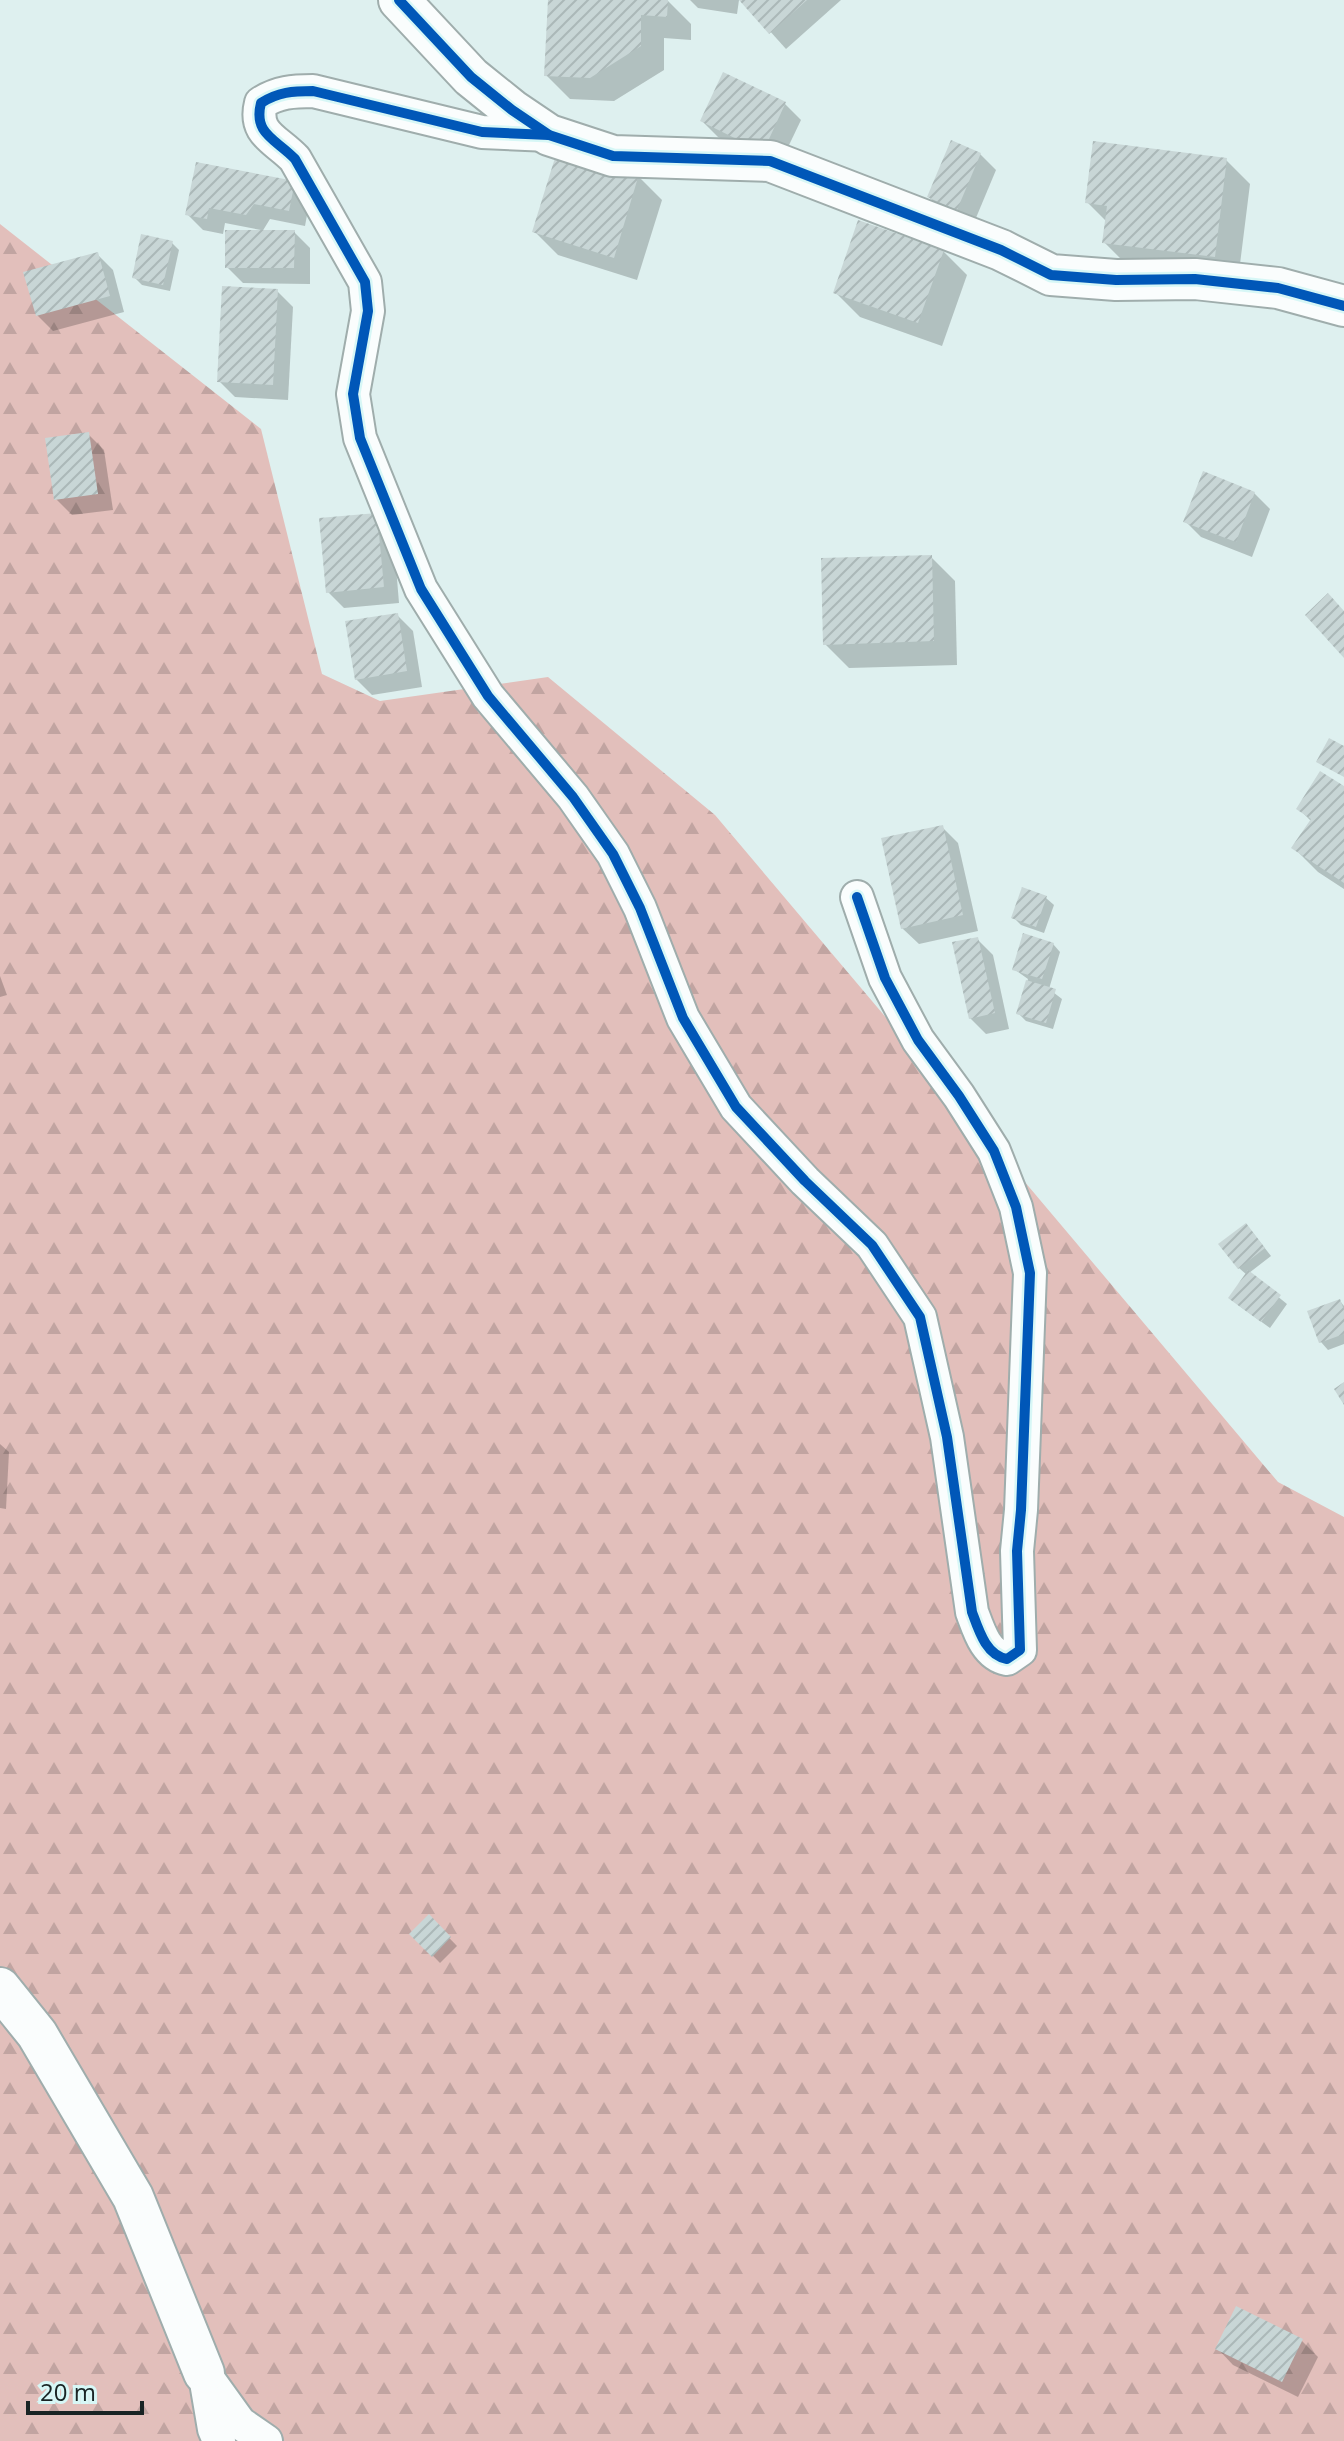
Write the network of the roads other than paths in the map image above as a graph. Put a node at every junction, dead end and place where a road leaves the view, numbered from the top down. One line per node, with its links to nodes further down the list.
1 (399, 0): 2 (street)
2 (549, 135): 3 (street); 4 (street)
3 (1344, 306)
4 (857, 897)
5 (0, 1988): 6 (street)
6 (204, 2373): 7 (street); 8 (street)
7 (219, 2441)
8 (266, 2441)

